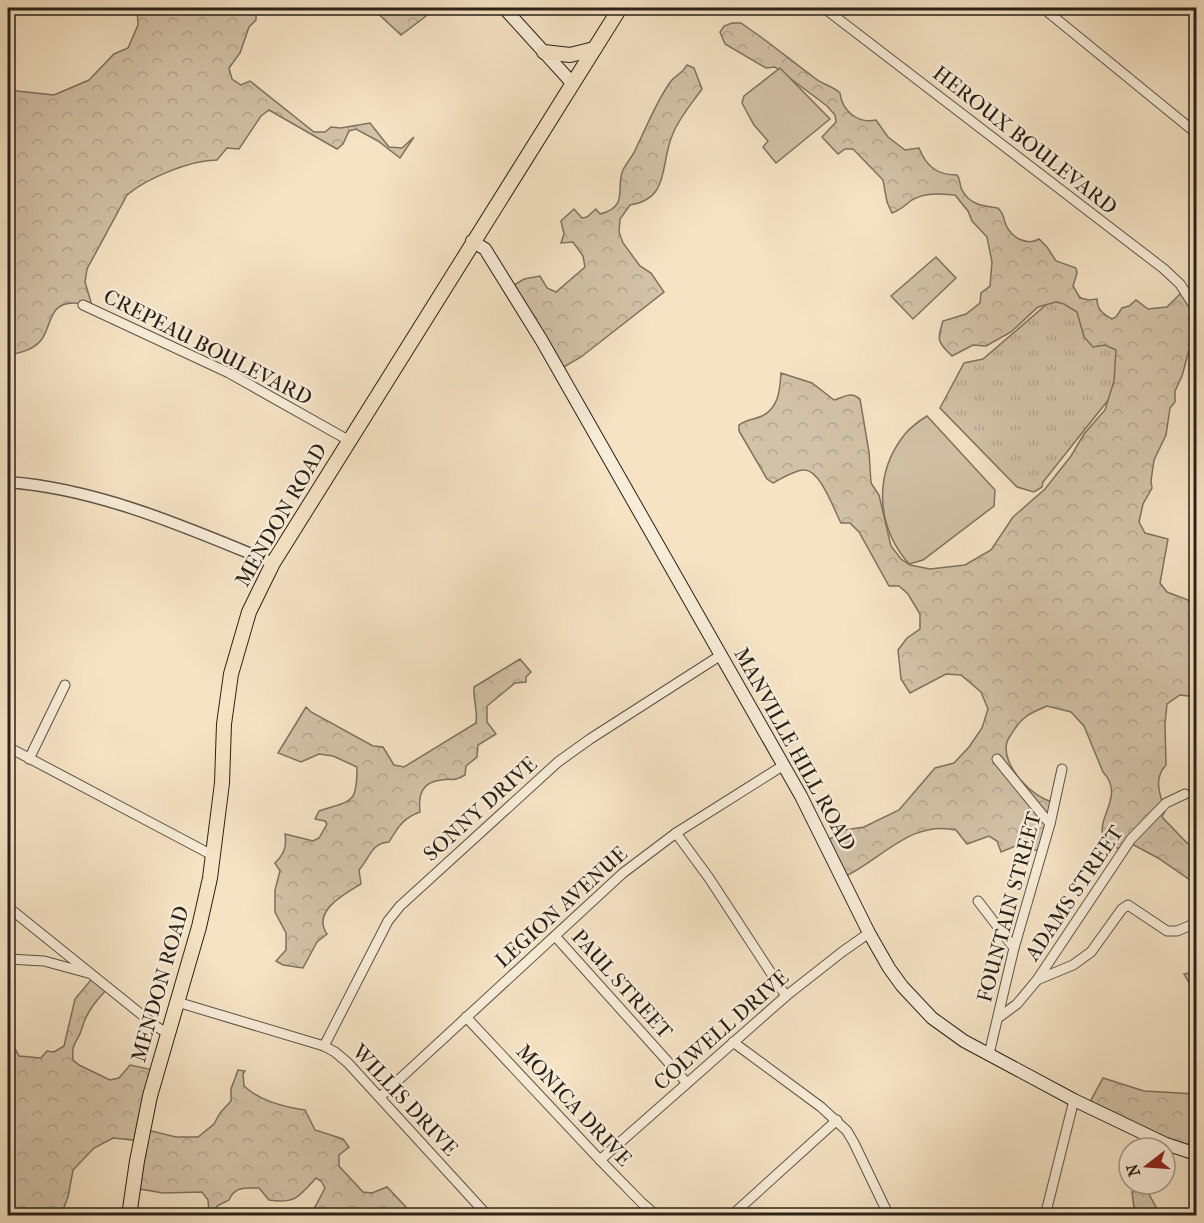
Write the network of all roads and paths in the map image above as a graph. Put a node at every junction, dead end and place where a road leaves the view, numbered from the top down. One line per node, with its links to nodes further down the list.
1 (504, 8): 6 (main road)
2 (620, 8): 5 (main road, MENDON ROAD)
3 (824, 8): 11 (street, HEROUX BOULEVARD)
4 (1043, 8): 8 (street)
5 (594, 49): 6 (main road); 7 (main road, MENDON ROAD)
6 (544, 52): 7 (main road)
7 (573, 84): 9 (main road, MENDON ROAD)
8 (1197, 133)
9 (472, 241): 12 (main road, MENDON ROAD); 15 (main road, MANVILLE HILL ROAD)
10 (83, 305): 12 (street, CREPEAU BOULEVARD)
11 (1197, 309)
12 (348, 440): 14 (main road, MENDON ROAD)
13 (8, 482): 14 (street)
14 (273, 563): 25 (main road, MENDON ROAD)
15 (721, 656): 20 (main road, MANVILLE HILL ROAD); 41 (street, SONNY DRIVE)
16 (65, 685): 18 (street)
17 (8, 747): 18 (street)
18 (29, 759): 25 (street)
19 (997, 759): 23 (street)
20 (784, 765): 24 (street, LEGION AVENUE); 29 (main road, MANVILLE HILL ROAD)
21 (1062, 769): 23 (street, FOUNTAIN STREET)
22 (1185, 794): 34 (street, ADAMS STREET)
23 (1050, 824): 31 (street, FOUNTAIN STREET)
24 (676, 832): 30 (street, LEGION AVENUE); 35 (street)
25 (212, 855): 36 (main road, MENDON ROAD)
26 (978, 901): 31 (street)
27 (13, 910): 33 (street)
28 (1197, 923): 34 (street)
29 (869, 933): 35 (street, COLWELL DRIVE); 42 (main road, MANVILLE HILL ROAD)
30 (555, 936): 37 (street, LEGION AVENUE); 43 (street, PAUL STREET)
31 (1014, 948): 38 (street, FOUNTAIN STREET)
32 (8, 959): 33 (street)
33 (90, 974): 39 (street)
34 (1037, 980): 38 (street, ADAMS STREET)
35 (786, 996): 40 (street, COLWELL DRIVE)
36 (177, 1002): 39 (main road, MENDON ROAD); 41 (street, WILLIS DRIVE)
37 (466, 1017): 44 (street, LEGION AVENUE); 48 (street, MONICA DRIVE)
38 (998, 1018): 42 (street, FOUNTAIN STREET)
39 (167, 1033): 49 (main road, MENDON ROAD)
40 (733, 1042): 43 (street, COLWELL DRIVE); 46 (street)
41 (324, 1046): 44 (street, WILLIS DRIVE)
42 (988, 1054): 45 (main road, MANVILLE HILL ROAD)
43 (687, 1083): 48 (street, COLWELL DRIVE)
44 (380, 1097): 50 (street, WILLIS DRIVE)
45 (1074, 1100): 47 (main road, MANVILLE HILL ROAD); 54 (street)
46 (837, 1120): 52 (street); 53 (street)
47 (1197, 1154)
48 (600, 1160): 51 (street, MONICA DRIVE)
49 (129, 1215)
50 (488, 1215)
51 (657, 1215)
52 (731, 1215)
53 (888, 1215)
54 (1045, 1215)

